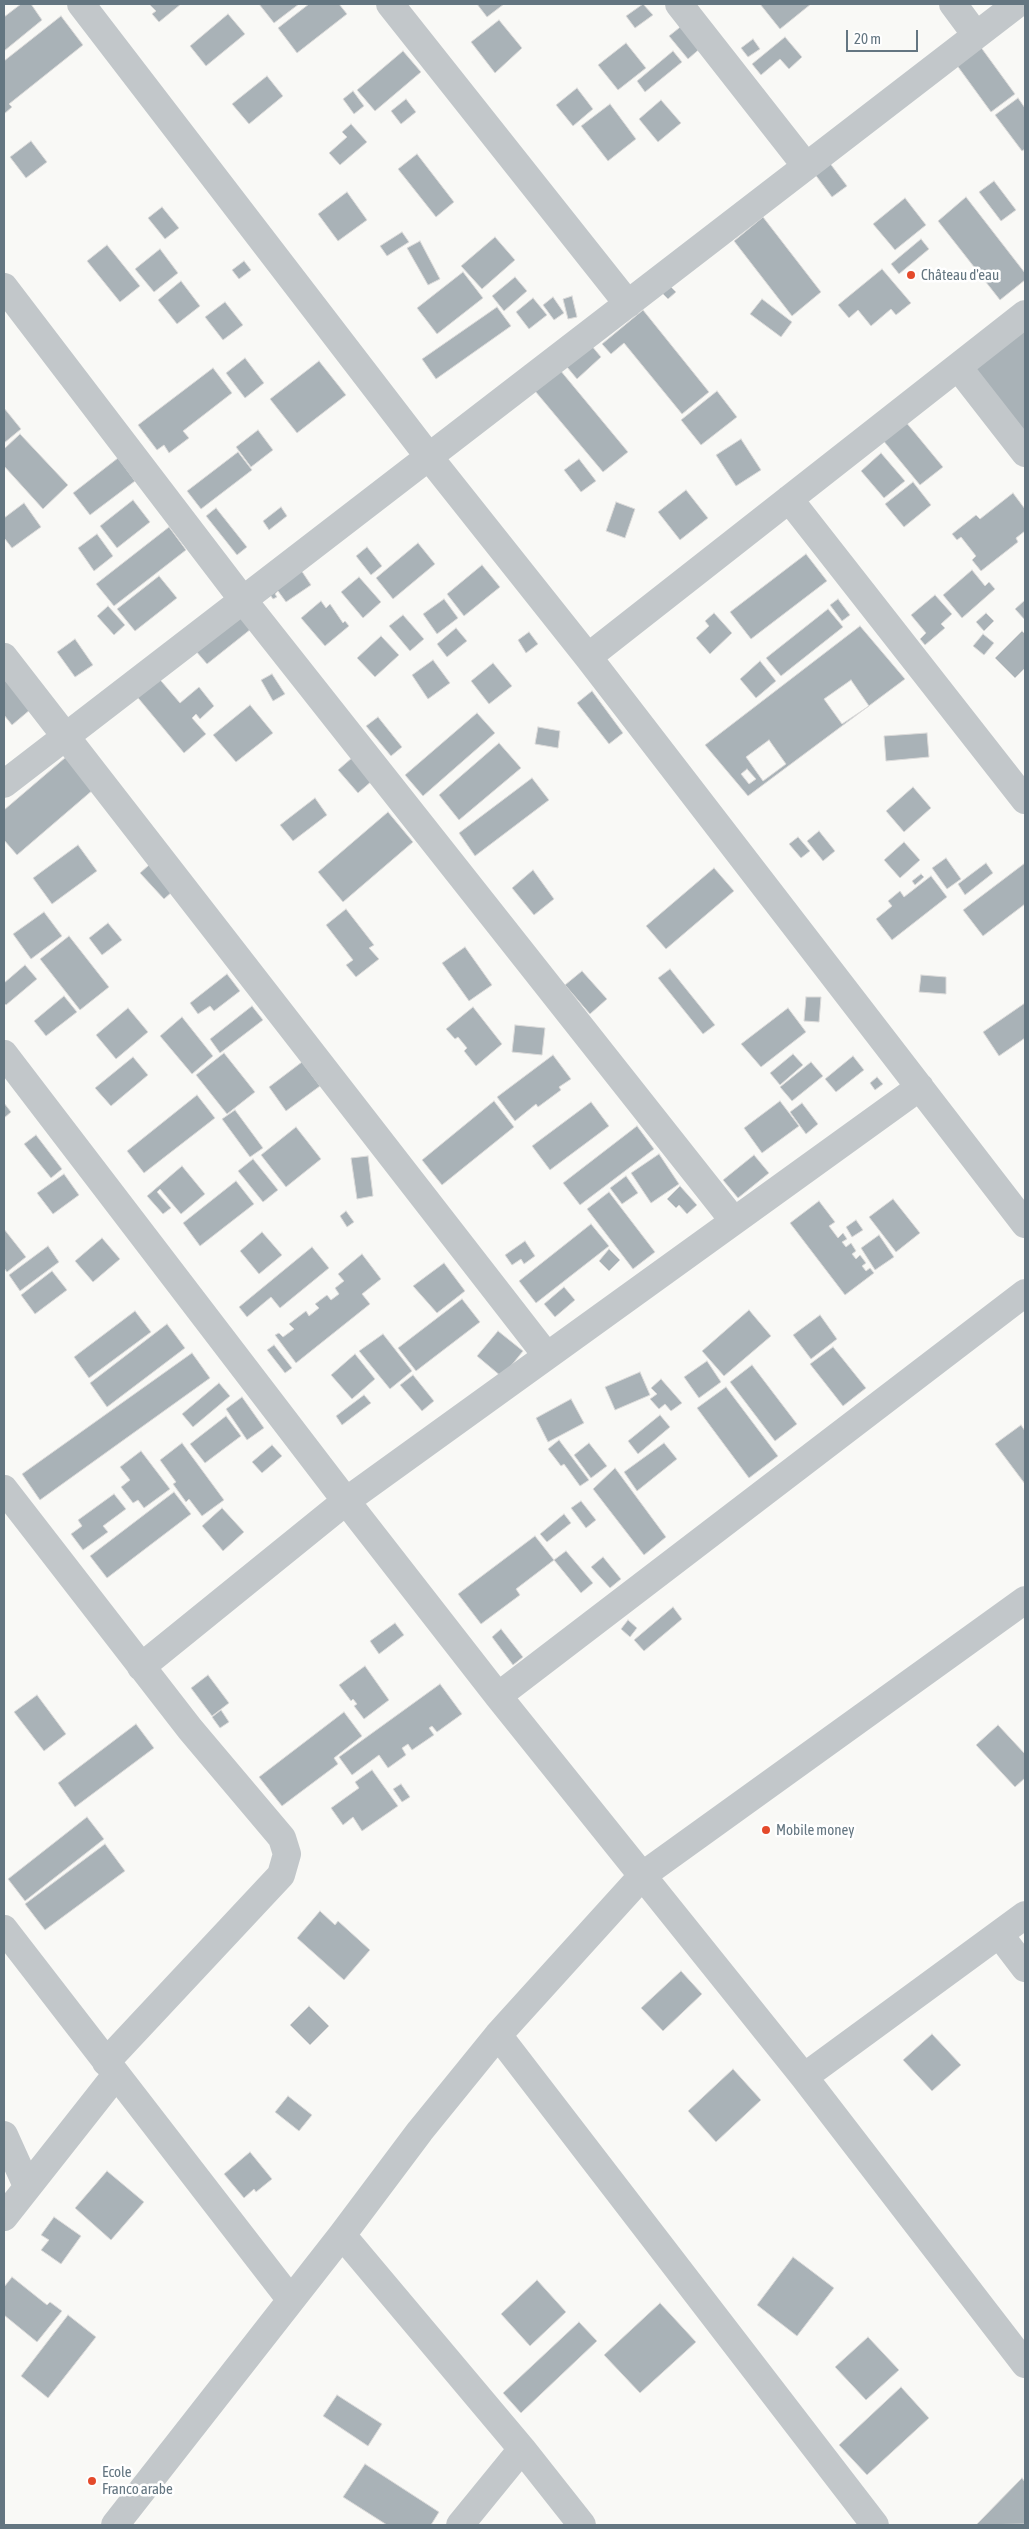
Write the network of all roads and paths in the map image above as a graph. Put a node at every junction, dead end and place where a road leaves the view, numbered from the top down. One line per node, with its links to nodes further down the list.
1 (81, 4): 13 (street)
2 (390, 4): 9 (street)
3 (679, 4): 7 (street)
4 (953, 4): 6 (street)
5 (1017, 4): 6 (street)
6 (976, 35): 7 (street)
7 (806, 166): 9 (street)
8 (4, 287): 15 (street)
9 (628, 304): 13 (street)
10 (1025, 314): 11 (street)
11 (958, 367): 12 (street); 14 (street)
12 (1025, 453)
13 (429, 457): 15 (street); 17 (street)
14 (789, 499): 17 (street); 20 (street)
15 (243, 600): 18 (street); 23 (street)
16 (4, 657): 18 (street)
17 (588, 657): 22 (street)
18 (66, 736): 19 (street); 26 (street)
19 (4, 784)
20 (1025, 800)
21 (4, 1054): 28 (street)
22 (920, 1087): 23 (street); 24 (street)
23 (734, 1221): 26 (street)
24 (1025, 1224)
25 (1025, 1293): 31 (street)
26 (547, 1356): 28 (street)
27 (4, 1489): 30 (street)
28 (346, 1502): 30 (street); 31 (street)
29 (1025, 1600): 32 (street)
30 (141, 1667): 38 (street)
31 (498, 1696): 32 (street)
32 (643, 1875): 37 (street); 39 (street)
33 (1025, 1915): 35 (street)
34 (4, 1929): 38 (street)
35 (999, 1934): 36 (street); 39 (street)
36 (1025, 1968)
37 (498, 2035): 43 (street); 50 (street)
38 (111, 2068): 41 (street); 44 (street)
39 (804, 2077): 45 (street)
40 (4, 2135): 41 (street)
41 (27, 2186): 42 (street)
42 (4, 2217)
43 (342, 2235): 44 (street); 46 (street)
44 (290, 2299): 47 (street)
45 (1025, 2364)
46 (522, 2448): 48 (street); 49 (street)
47 (115, 2525)
48 (460, 2525)
49 (582, 2525)
50 (875, 2525)

